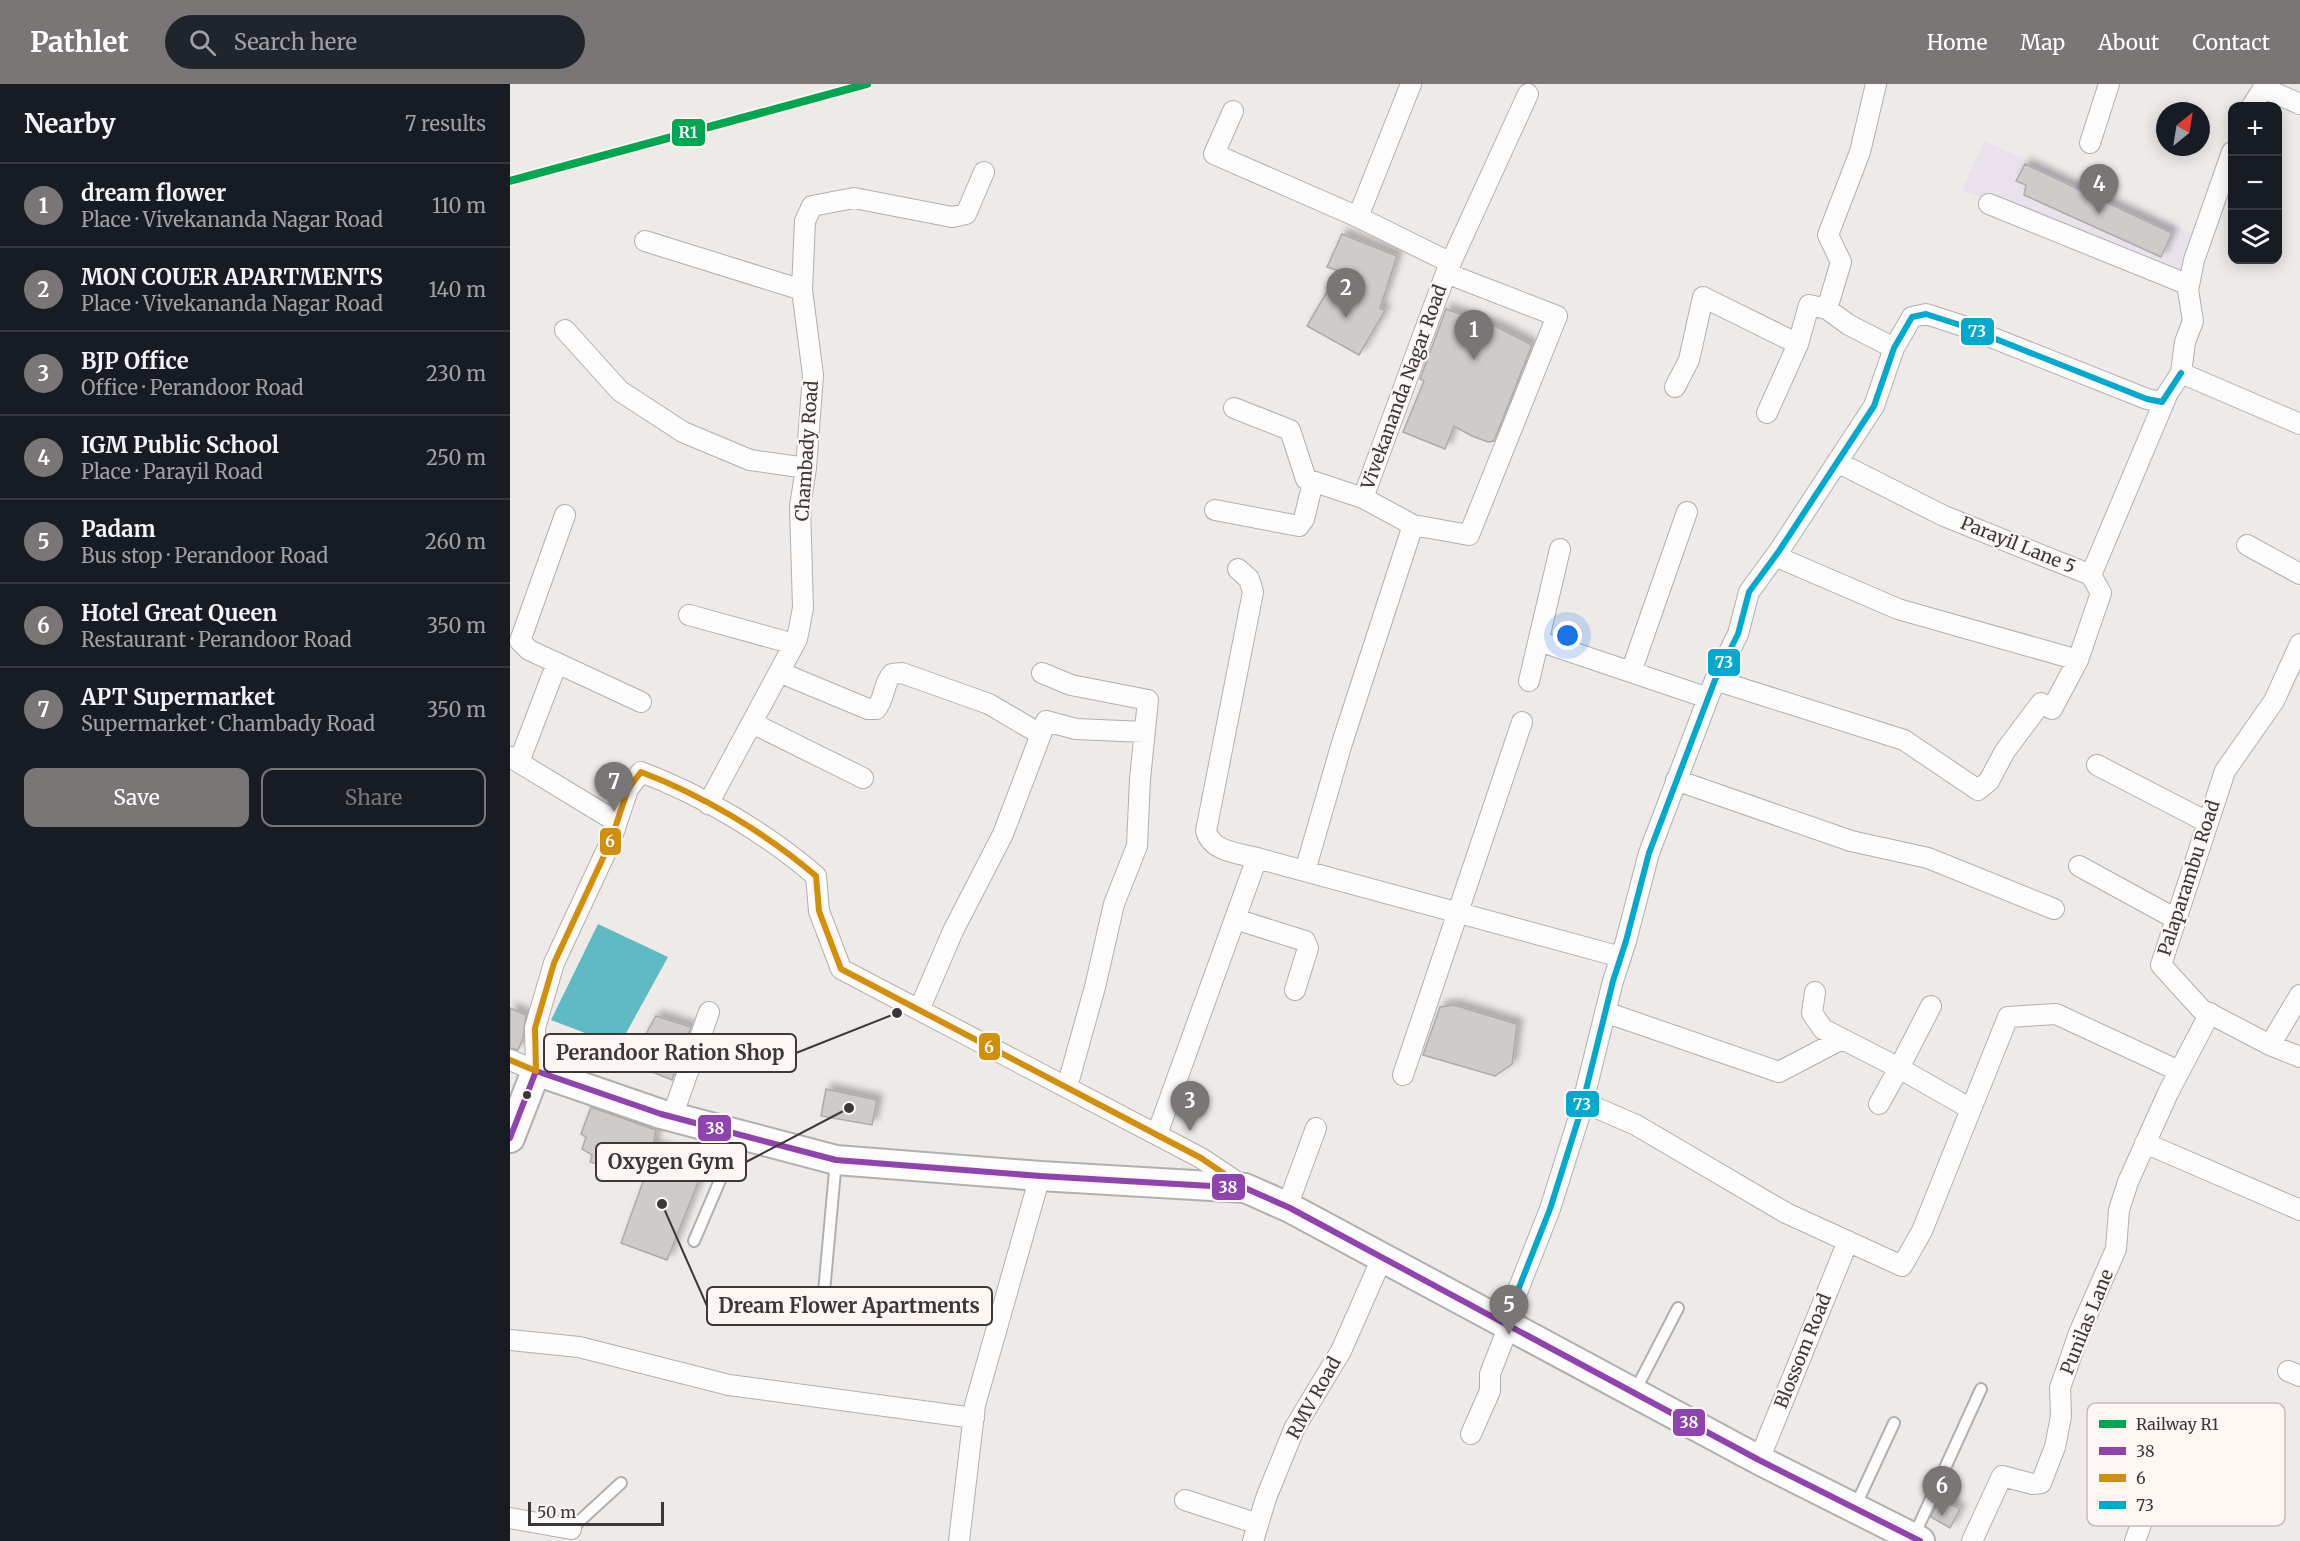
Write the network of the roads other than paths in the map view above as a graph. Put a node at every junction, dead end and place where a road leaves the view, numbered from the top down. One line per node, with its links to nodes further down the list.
1 (1411, 84): 13 (street)
2 (2109, 84): 9 (street)
3 (2264, 86): 6 (street); 7 (street)
4 (1868, 87): 18 (street)
5 (1528, 94): 15 (street)
6 (2254, 102)
7 (2300, 104)
8 (1233, 111): 13 (street)
9 (2090, 143)
10 (2231, 156): 16 (street)
11 (984, 172): 17 (street, Chambady Road)
12 (1989, 204): 16 (street)
13 (1358, 217): 15 (street)
14 (645, 241): 17 (street)
15 (1448, 268): 31 (street, Vivekananda Nagar Road); 35 (street, Vivekananda Nagar Road)
16 (2189, 285): 22 (street)
17 (802, 290): 29 (street, Chambady Road)
18 (1827, 309): 20 (street); 21 (street)
19 (565, 330): 29 (street)
20 (1798, 344): 23 (street); 26 (street)
21 (1894, 348): 24 (street); 28 (street)
22 (2181, 373): 24 (street); 27 (street)
23 (1675, 387)
24 (2167, 395): 41 (street)
25 (1234, 408): 30 (street)
26 (1767, 413)
27 (2300, 424)
28 (1837, 462): 38 (street); 41 (street, Parayil Lane 5)
29 (806, 468): 44 (street, Chambady Road)
30 (1313, 482): 31 (street); 32 (street)
31 (1363, 498): 35 (street, Vivekananda Nagar Road)
32 (1215, 510)
33 (1687, 512): 49 (street)
34 (565, 514): 47 (street)
35 (1413, 525): 67 (street)
36 (2247, 545): 40 (street)
37 (1560, 549): 43 (street)
38 (1775, 556): 46 (street); 52 (street)
39 (1238, 569): 65 (street)
40 (2300, 574)
41 (2091, 575): 46 (street)
42 (689, 615): 44 (street)
43 (1539, 641): 49 (street); 51 (street)
44 (794, 644): 48 (street, Chambady Road)
45 (2300, 644): 64 (street, Palaparambu Road)
46 (2078, 660): 52 (street)
47 (557, 663): 53 (street); 58 (street)
48 (779, 672): 55 (street, Chambady Road); 57 (street)
49 (1631, 672): 52 (street)
50 (1042, 674): 56 (street)
51 (1529, 681)
52 (1712, 689): 61 (street)
53 (641, 702)
54 (1522, 722): 69 (street)
55 (752, 723): 60 (street); 62 (street, Chambady Road)
56 (1145, 732): 57 (street); 89 (street)
57 (1040, 734): 77 (street)
58 (514, 760): 63 (street)
59 (2097, 765): 64 (street)
60 (863, 778)
61 (1676, 780): 68 (street); 72 (street)
62 (708, 804): 63 (street); 77 (street)
63 (617, 822): 86 (street)
64 (2207, 822): 71 (street, Palaparambu Road)
65 (1257, 858): 67 (street); 70 (street)
66 (2079, 866): 71 (street)
67 (1305, 872): 69 (street)
68 (2054, 909)
69 (1456, 911): 72 (street); 88 (street)
70 (1235, 919): 73 (street); 95 (street)
71 (2176, 919): 80 (street, Palaparambu Road)
72 (1621, 957): 79 (street)
73 (1295, 990)
74 (1815, 992): 81 (street)
75 (2300, 995): 82 (street)
76 (1931, 1006): 85 (street)
77 (919, 1010): 89 (street)
78 (709, 1012): 93 (street)
79 (1605, 1012): 81 (street); 90 (street)
80 (2210, 1013): 82 (street, Palaparambu Road); 87 (street, Punilas Lane)
81 (1842, 1039): 85 (street)
82 (2270, 1045): 83 (street, Palaparambu Road)
83 (2300, 1057)
84 (510, 1060): 86 (street)
85 (1899, 1068): 91 (street); 92 (street)
86 (536, 1071): 93 (main road); 97 (main road)
87 (2179, 1071): 92 (street); 98 (street, Punilas Lane)
88 (1402, 1075)
89 (1066, 1087): 95 (street)
90 (1584, 1102): 105 (street); 109 (street)
91 (1879, 1104)
92 (1971, 1109): 105 (street)
93 (672, 1117): 96 (main road)
94 (1316, 1128): 102 (street)
95 (1157, 1134): 101 (street)
96 (739, 1135): 99 (main road); 104 (lane)
97 (510, 1138)
98 (2145, 1143): 103 (street); 126 (street, Punilas Lane)
99 (836, 1160): 100 (main road); 107 (lane)
100 (1040, 1176): 101 (main road); 113 (street)
101 (1245, 1188): 102 (main road)
102 (1287, 1207): 106 (main road)
103 (2300, 1210)
104 (694, 1241)
105 (1848, 1241): 116 (street, Blossom Road)
106 (1382, 1258): 109 (main road); 123 (street, RMV Road)
107 (824, 1292)
108 (1678, 1308): 112 (lane)
109 (1507, 1324): 112 (main road); 115 (street)
110 (510, 1340): 113 (street)
111 (1982, 1389): 124 (lane)
112 (1634, 1393): 116 (main road)
113 (974, 1418): 125 (street)
114 (1894, 1423): 119 (lane)
115 (1471, 1434)
116 (1759, 1460): 119 (main road)
117 (621, 1483): 122 (lane)
118 (1185, 1500): 123 (street)
119 (1854, 1510): 124 (main road)
120 (510, 1518): 122 (street)
121 (2140, 1526): 127 (street)
122 (571, 1529)
123 (1256, 1532)
124 (1917, 1539)
125 (959, 1541)
126 (1972, 1541)
127 (2135, 1541)

